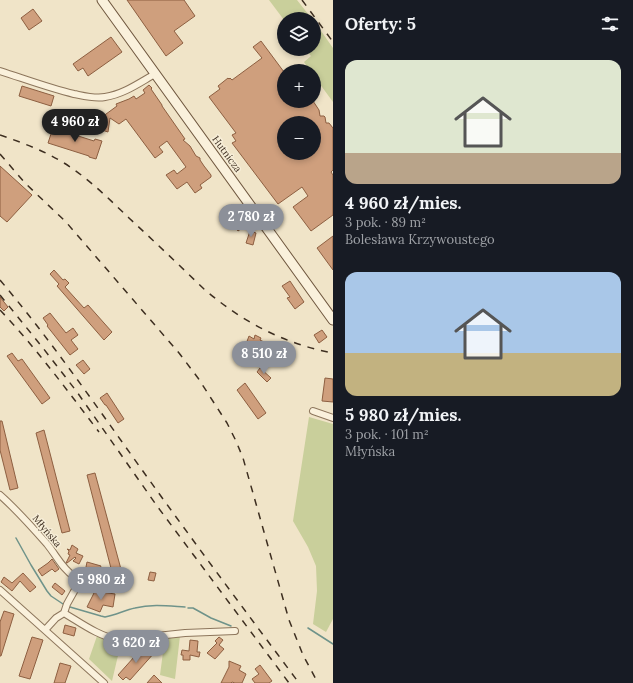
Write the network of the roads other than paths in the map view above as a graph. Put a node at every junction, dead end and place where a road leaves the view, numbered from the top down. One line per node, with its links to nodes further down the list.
1 (102, 0): 3 (main road, Hutnicza)
2 (0, 71): 3 (street)
3 (155, 74): 4 (main road, Hutnicza)
4 (333, 320)
5 (312, 411): 6 (street)
6 (333, 418)
7 (0, 495): 8 (street, Młyńska)
8 (81, 579): 9 (street, Młyńska); 11 (street)
9 (127, 585)
10 (0, 590): 12 (street)
11 (64, 613): 12 (street); 13 (street)
12 (45, 630): 14 (street)
13 (235, 631)
14 (104, 683)

